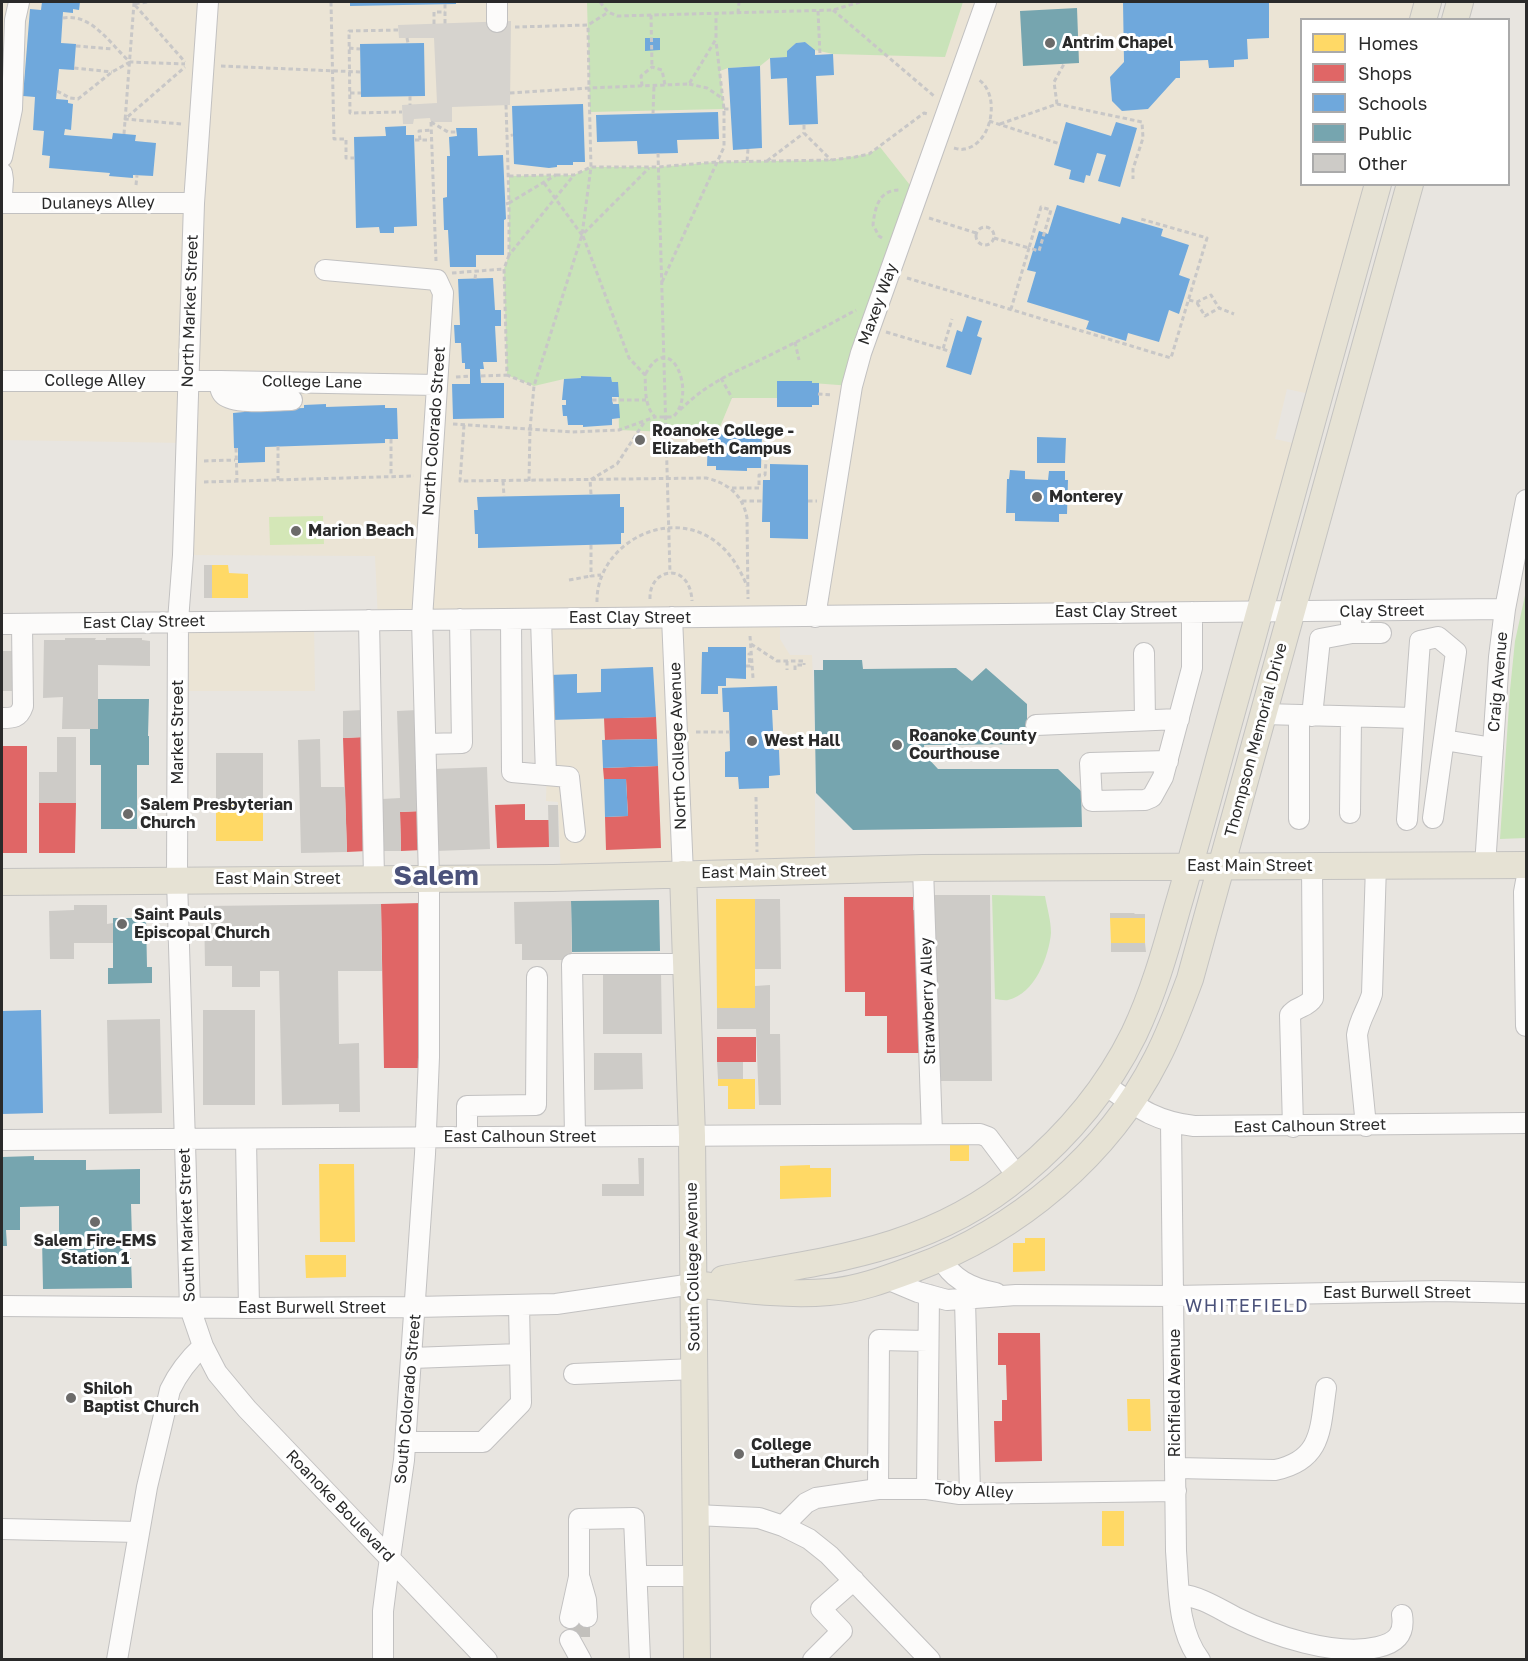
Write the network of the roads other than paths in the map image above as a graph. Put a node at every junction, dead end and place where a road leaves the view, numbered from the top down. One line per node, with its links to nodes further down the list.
1 (19, 2): 10 (street)
2 (208, 2): 15 (street, North Market Street)
3 (497, 2): 9 (street)
4 (986, 2): 31 (street, Maxey Way)
5 (1428, 2): 7 (main road)
6 (1460, 2): 8 (main road)
7 (1424, 18)
8 (1456, 18)
9 (497, 22)
10 (2, 158)
11 (2, 173): 14 (street)
12 (1377, 186): 27 (main road, Thompson Memorial Drive)
13 (1409, 186): 28 (main road, Thompson Memorial Drive)
14 (2, 194)
15 (194, 203): 16 (street, Dulaneys Alley); 19 (street, North Market Street)
16 (2, 204)
17 (325, 270): 21 (street, North Colorado Street)
18 (2, 381): 19 (street, College Alley)
19 (188, 381): 20 (street, College Lane); 37 (street, North Market Street)
20 (220, 381): 21 (street, College Lane); 22 (street)
21 (446, 381): 32 (street, North Colorado Street)
22 (292, 400)
23 (1527, 500): 24 (street, Craig Avenue)
24 (1505, 609): 25 (street, Clay Street); 54 (street, Craig Avenue)
25 (1440, 610): 29 (street, Clay Street); 42 (street)
26 (1192, 612): 27 (street, East Clay Street); 31 (street, East Clay Street); 49 (street)
27 (1259, 612): 28 (street, Clay Street); 65 (main road, Thompson Memorial Drive)
28 (1292, 612): 29 (street, Clay Street); 44 (main road, Thompson Memorial Drive)
29 (1350, 612): 40 (street)
30 (672, 617): 31 (street, East Clay Street); 35 (street, East Clay Street); 69 (street, North College Avenue)
31 (815, 617)
32 (422, 619): 33 (street, East Clay Street); 36 (street, East Clay Street); 53 (street, North Colorado Street)
33 (460, 619): 34 (street, East Clay Street); 53 (street)
34 (511, 619): 35 (street, East Clay Street); 56 (street)
35 (541, 619): 56 (street)
36 (369, 620): 37 (street, East Clay Street); 71 (street)
37 (178, 621): 39 (street, East Clay Street); 72 (street, Market Street)
38 (2, 624): 39 (street, East Clay Street)
39 (22, 624): 47 (street)
40 (1352, 633): 41 (street); 45 (street)
41 (1381, 633)
42 (1438, 638): 48 (street); 52 (street)
43 (1144, 653): 50 (street)
44 (1263, 714): 45 (street); 66 (main road, Thompson Memorial Drive)
45 (1306, 715): 46 (street); 59 (street)
46 (1351, 717): 48 (street); 57 (street)
47 (2, 718)
48 (1414, 718): 60 (street)
49 (1179, 719): 50 (street); 55 (street)
50 (1145, 720): 51 (street)
51 (1036, 725)
52 (1444, 740): 54 (street); 58 (street)
53 (426, 744): 70 (street, North Colorado Street)
54 (1493, 748): 67 (street, Craig Avenue)
55 (1168, 761)
56 (546, 775): 61 (street)
57 (1350, 813)
58 (1433, 818)
59 (1299, 819)
60 (1407, 820)
61 (575, 832)
62 (1312, 865): 63 (main road, East Main Street); 66 (main road, East Main Street); 84 (street)
63 (1376, 865): 67 (main road, East Main Street); 83 (street)
64 (1527, 865): 67 (main road, East Main Street)
65 (1190, 866): 66 (main road, East Main Street); 68 (main road, East Main Street); 78 (main road, Thompson Memorial Drive)
66 (1222, 866): 79 (main road, Thompson Memorial Drive)
67 (1485, 866)
68 (923, 868): 69 (main road, East Main Street); 85 (street, Strawberry Alley)
69 (683, 874): 70 (main road, East Main Street); 75 (main road, South College Avenue)
70 (429, 878): 71 (main road, East Main Street); 91 (street, South Colorado Street)
71 (374, 879): 72 (main road, East Main Street)
72 (177, 880): 74 (main road, East Main Street); 92 (street, South Market Street)
73 (1527, 881): 77 (street)
74 (2, 882)
75 (686, 964): 87 (street); 88 (main road, South College Avenue)
76 (537, 977): 80 (street)
77 (1527, 1026)
78 (1105, 1085): 79 (street, East Calhoun Street); 94 (main road, Thompson Memorial Drive)
79 (1130, 1102): 81 (street, East Calhoun Street); 95 (main road, Thompson Memorial Drive)
80 (524, 1106): 86 (street); 89 (street)
81 (1171, 1123): 84 (street, East Calhoun Street); 101 (street, Richfield Avenue)
82 (1527, 1123): 83 (street, East Calhoun Street)
83 (1366, 1126): 84 (street, East Calhoun Street)
84 (1293, 1127)
85 (932, 1134): 88 (street, East Calhoun Street); 94 (street, East Calhoun Street)
86 (524, 1136): 87 (street, East Calhoun Street); 89 (street, East Calhoun Street)
87 (575, 1136): 88 (street, East Calhoun Street)
88 (692, 1136): 97 (main road, South College Avenue)
89 (467, 1137): 91 (street, East Calhoun Street)
90 (246, 1138): 91 (street, East Calhoun Street); 92 (street, East Calhoun Street); 107 (street)
91 (426, 1138): 105 (street, South Colorado Street)
92 (184, 1139): 93 (street, East Calhoun Street); 106 (street, South Market Street)
93 (2, 1140)
94 (1018, 1177): 97 (main road, Thompson Memorial Drive)
95 (942, 1259): 96 (main road, Thompson Memorial Drive); 100 (street, East Burwell Street)
96 (887, 1279): 97 (main road, Thompson Memorial Drive); 99 (street, East Burwell Street)
97 (693, 1284): 103 (street, East Burwell Street); 112 (main road, South College Avenue)
98 (1527, 1293): 101 (street, East Burwell Street)
99 (929, 1295): 102 (street, East Burwell Street); 108 (street)
100 (1016, 1295): 101 (street, East Burwell Street); 102 (street, East Burwell Street)
101 (1174, 1296): 116 (street, Richfield Avenue)
102 (964, 1300): 120 (street)
103 (519, 1305): 105 (street, East Burwell Street); 110 (street)
104 (2, 1306): 106 (street, East Burwell Street)
105 (415, 1307): 107 (street, East Burwell Street); 111 (street, South Colorado Street)
106 (190, 1308): 107 (street, East Burwell Street); 109 (street, South Market Street)
107 (249, 1308)
108 (928, 1341): 117 (street); 118 (street)
109 (203, 1346): 124 (street); 125 (street, Roanoke Boulevard)
110 (520, 1354): 111 (street); 115 (street)
111 (412, 1358): 115 (street, South Colorado Street)
112 (695, 1369): 113 (street); 121 (main road, South College Avenue)
113 (574, 1374)
114 (1326, 1388): 116 (street)
115 (406, 1442): 125 (street, South Colorado Street)
116 (1176, 1468): 119 (street, Richfield Avenue)
117 (878, 1489): 118 (street, Toby Alley); 122 (street, Toby Alley)
118 (927, 1489): 120 (street, Toby Alley)
119 (1176, 1491): 120 (street, Toby Alley); 129 (street, Richfield Avenue)
120 (970, 1493)
121 (696, 1515): 122 (street); 127 (main road, South College Avenue)
122 (783, 1526): 128 (street)
123 (2, 1529): 124 (street)
124 (139, 1532): 132 (street)
125 (390, 1558): 133 (street, South Colorado Street); 134 (street, Roanoke Boulevard)
126 (637, 1576): 127 (street); 131 (street); 135 (street)
127 (697, 1576): 136 (main road, South College Avenue)
128 (854, 1580): 137 (street); 138 (street)
129 (1179, 1594): 130 (street); 139 (street, Richfield Avenue)
130 (1402, 1615)
131 (579, 1617)
132 (117, 1659)
133 (383, 1659)
134 (487, 1659)
135 (640, 1659)
136 (697, 1659)
137 (813, 1659)
138 (930, 1659)
139 (1200, 1659)

